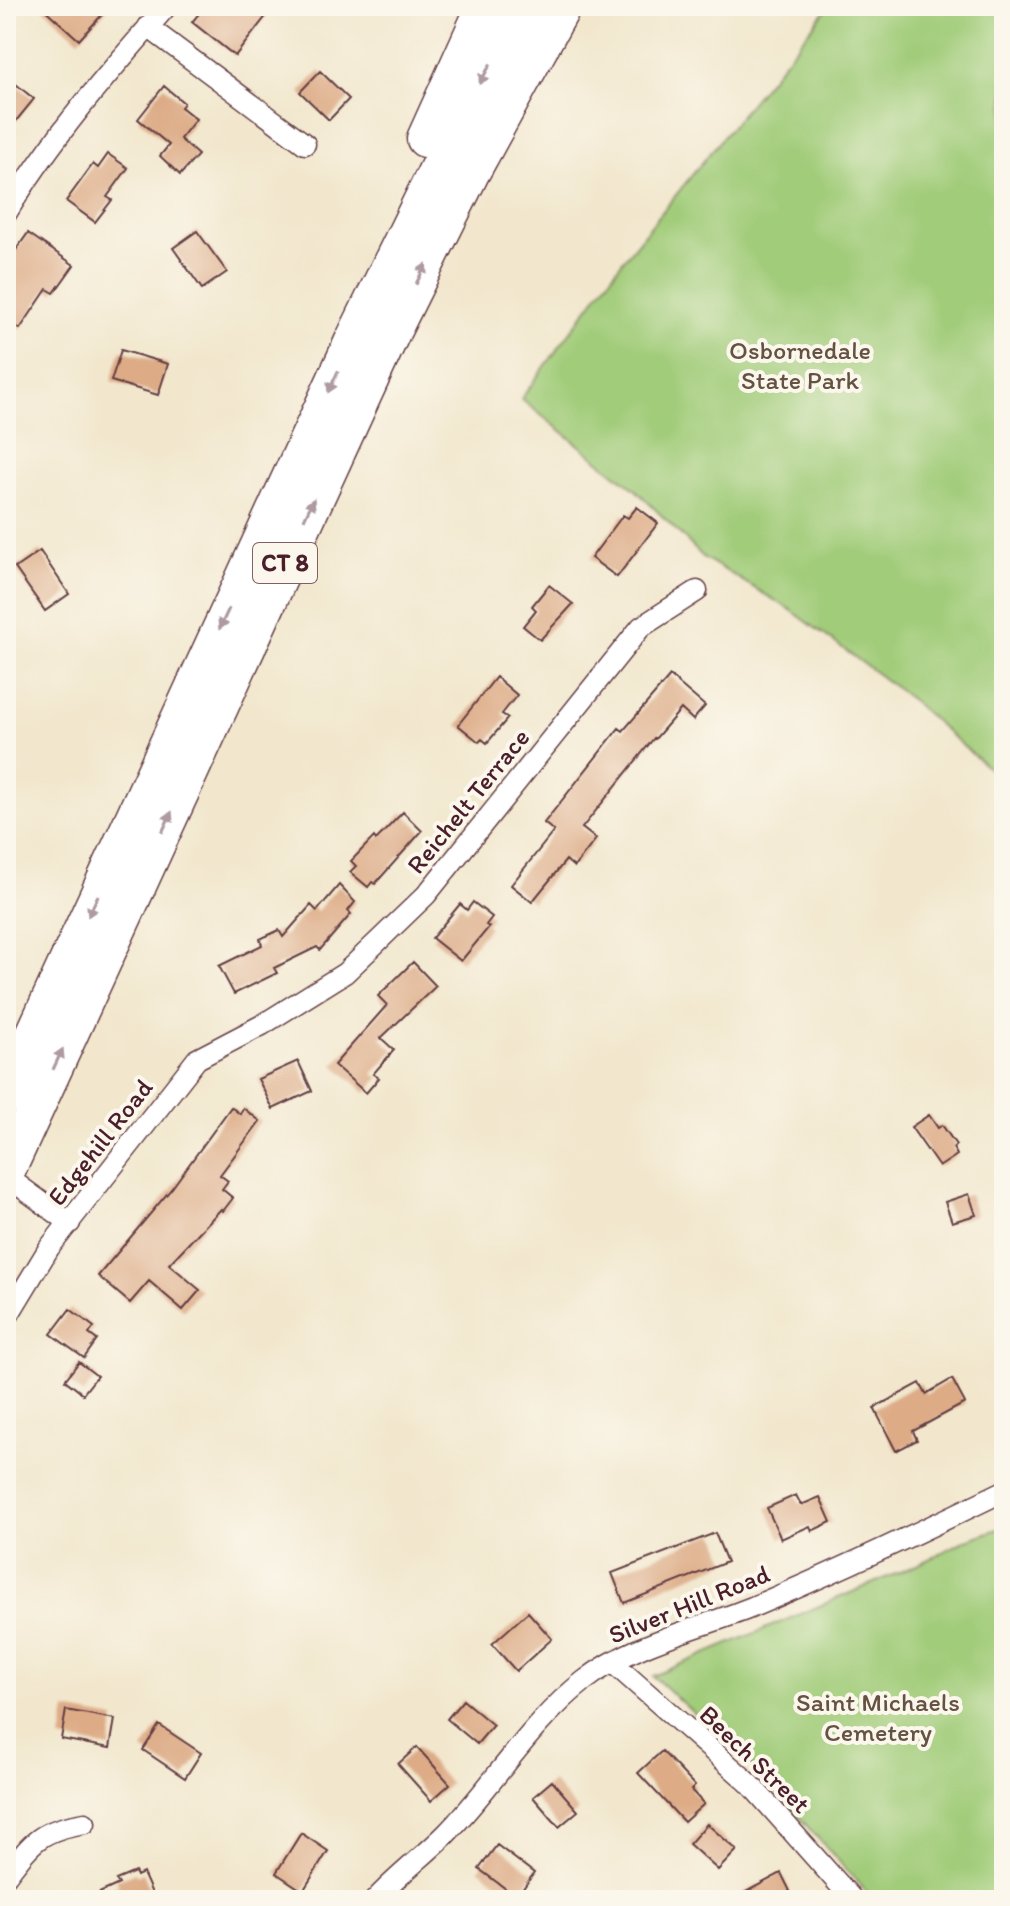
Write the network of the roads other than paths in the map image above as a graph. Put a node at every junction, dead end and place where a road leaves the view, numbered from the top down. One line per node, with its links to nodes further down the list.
1 (167, 6): 5 (street)
2 (485, 6): 8 (highway)
3 (524, 6): 8 (highway, CT 8, one-way to 8)
4 (563, 6): 12 (highway, CT 8, one-way to 4)
5 (148, 27): 6 (street); 7 (street)
6 (305, 144)
7 (9, 203)
8 (353, 341): 11 (highway, CT 8, one-way to 11)
9 (697, 591): 10 (street, Reichelt Terrace)
10 (262, 1025): 13 (street, Edgehill Road)
11 (6, 1095)
12 (6, 1175): 13 (street)
13 (70, 1223): 14 (street, Edgehill Road)
14 (6, 1319)
15 (1004, 1491): 16 (street, Silver Hill Road)
16 (613, 1663): 19 (street, Silver Hill Road); 20 (street, Beech Street)
17 (85, 1823): 18 (street)
18 (6, 1876)
19 (375, 1900)
20 (853, 1900)

